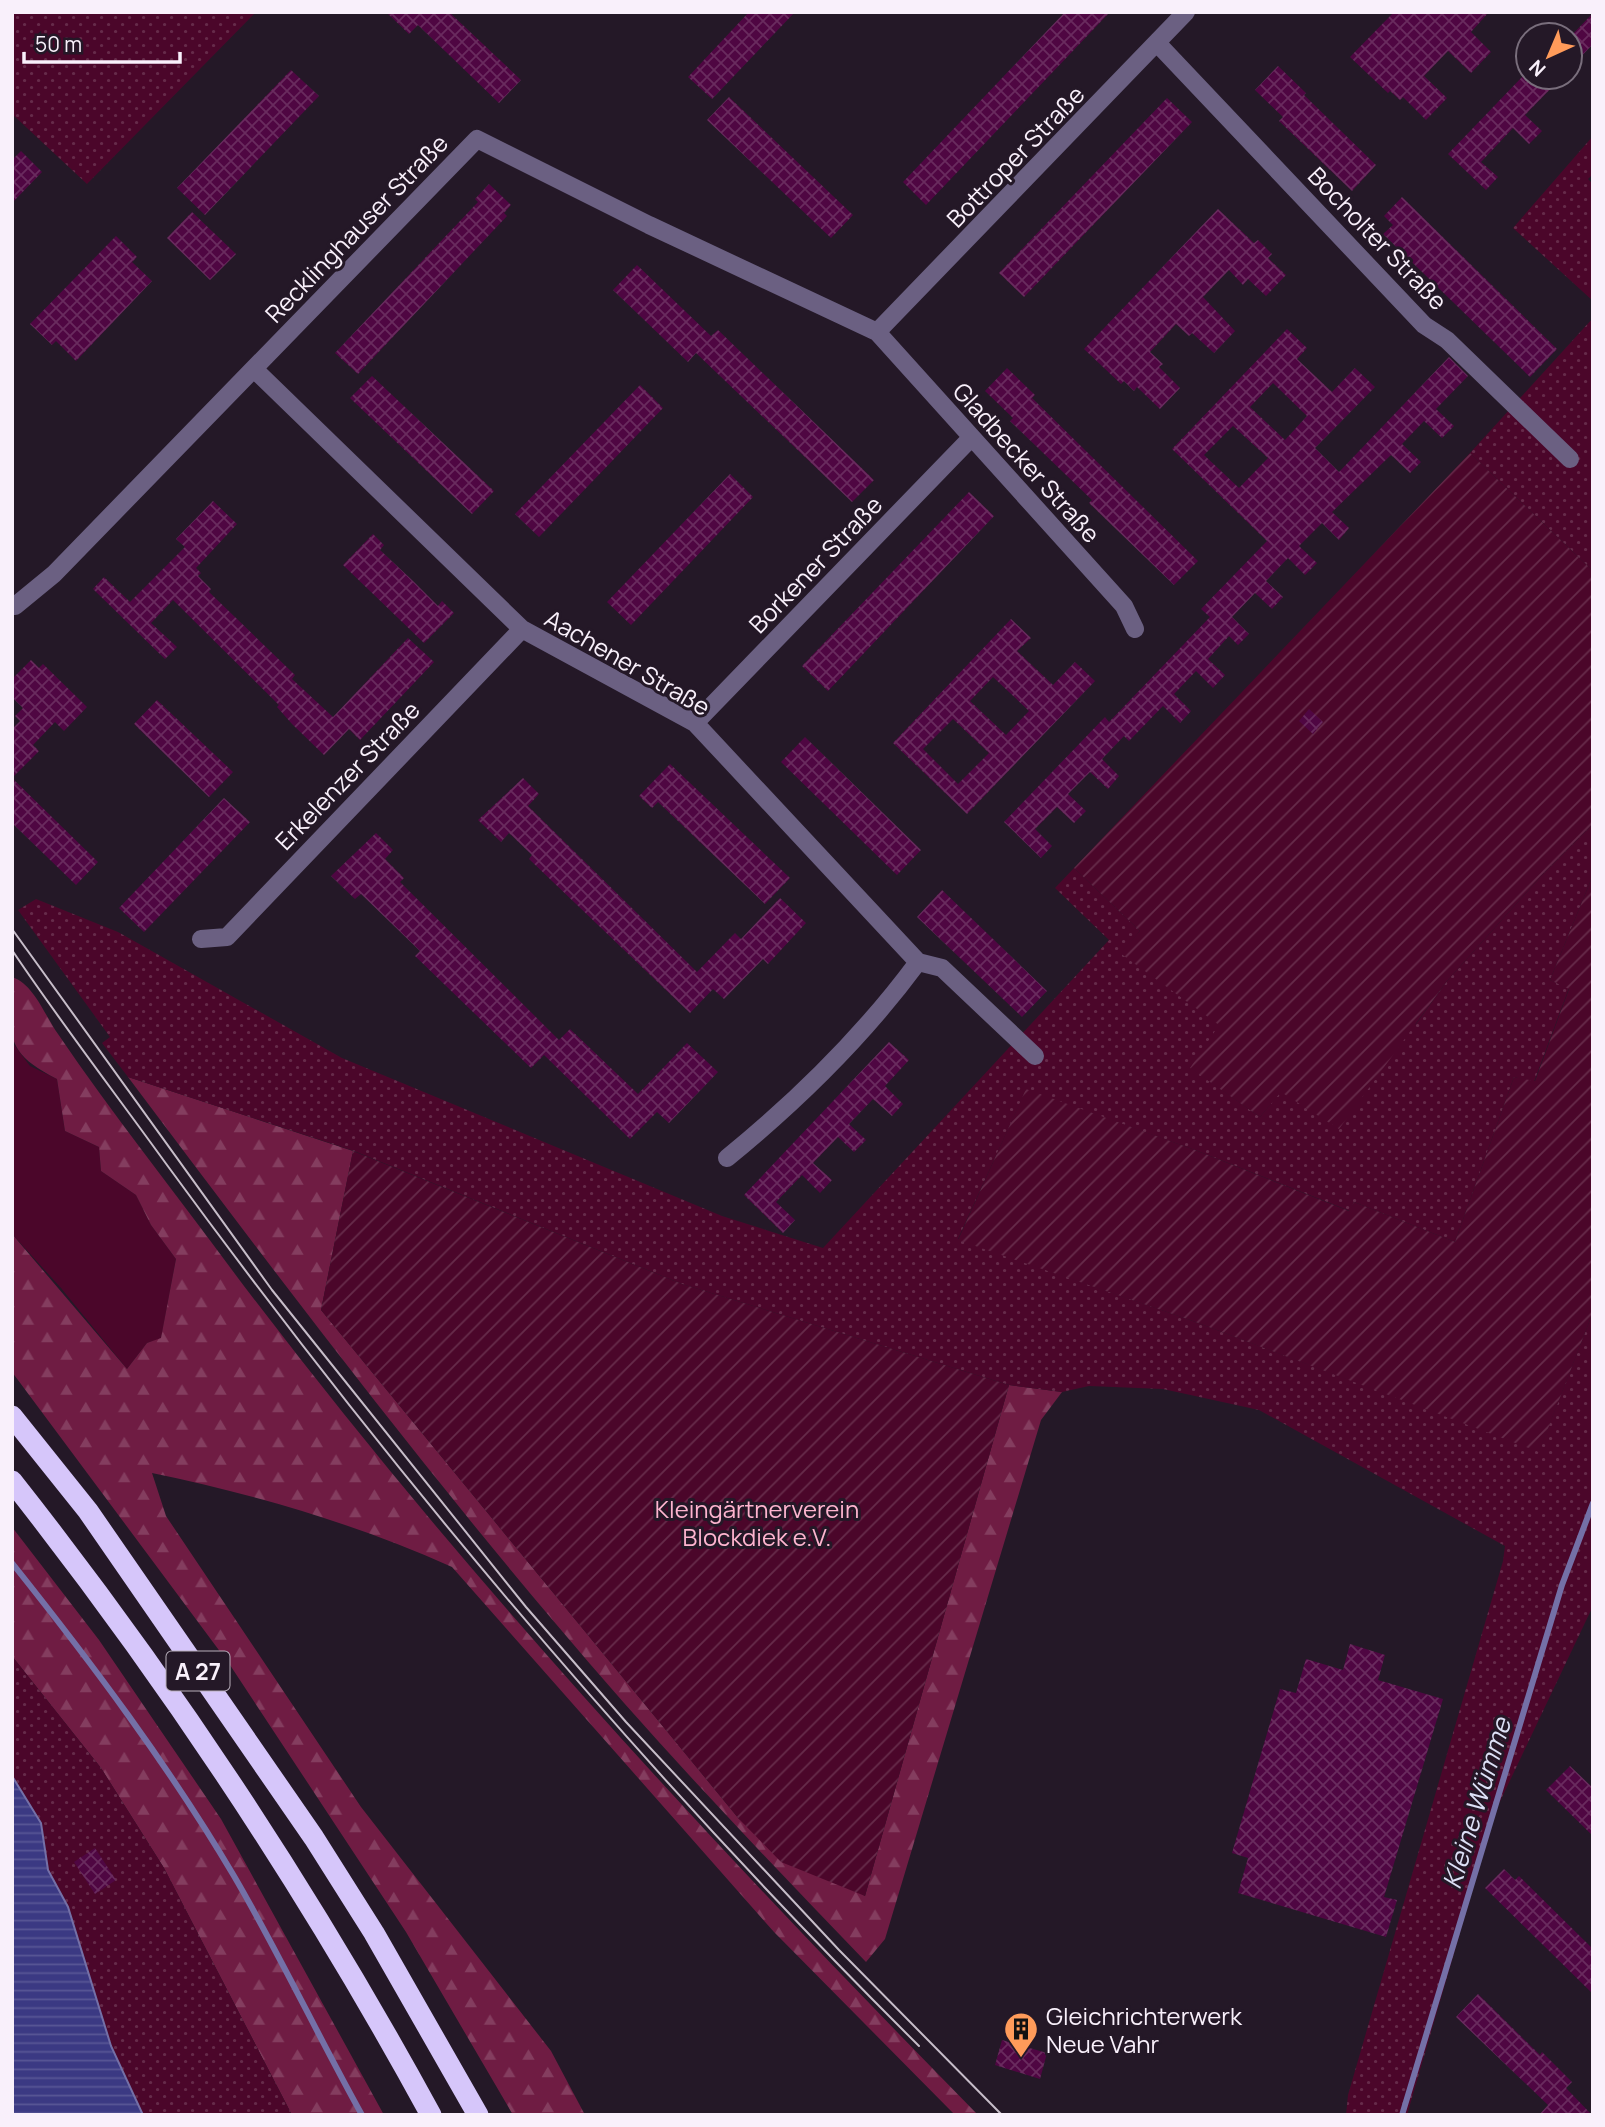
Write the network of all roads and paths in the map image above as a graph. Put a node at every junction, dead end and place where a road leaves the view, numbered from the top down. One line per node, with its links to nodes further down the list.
1 (1186, 12): 2 (street, Bottroper Straße)
2 (1157, 43): 3 (street, Bottroper Straße); 6 (street, Bocholter Straße)
3 (877, 332): 4 (street, Recklinghauser Straße); 5 (street, Gladbecker Straße)
4 (254, 369): 7 (street, Recklinghauser Straße); 8 (street, Aachener Straße)
5 (971, 438): 9 (street, Gladbecker Straße); 10 (street, Borkener Straße)
6 (1570, 459)
7 (15, 606)
8 (522, 629): 10 (street, Aachener Straße); 11 (street, Erkelenzer Straße)
9 (1135, 629)
10 (695, 723): 12 (street, Aachener Straße)
11 (201, 939)
12 (918, 962): 13 (street, Aachener Straße); 14 (street)
13 (1035, 1056)
14 (727, 1158)
15 (12, 1416): 18 (highway, A 27)
16 (12, 1481): 17 (highway, A 27)
17 (431, 2115)
18 (478, 2115)

